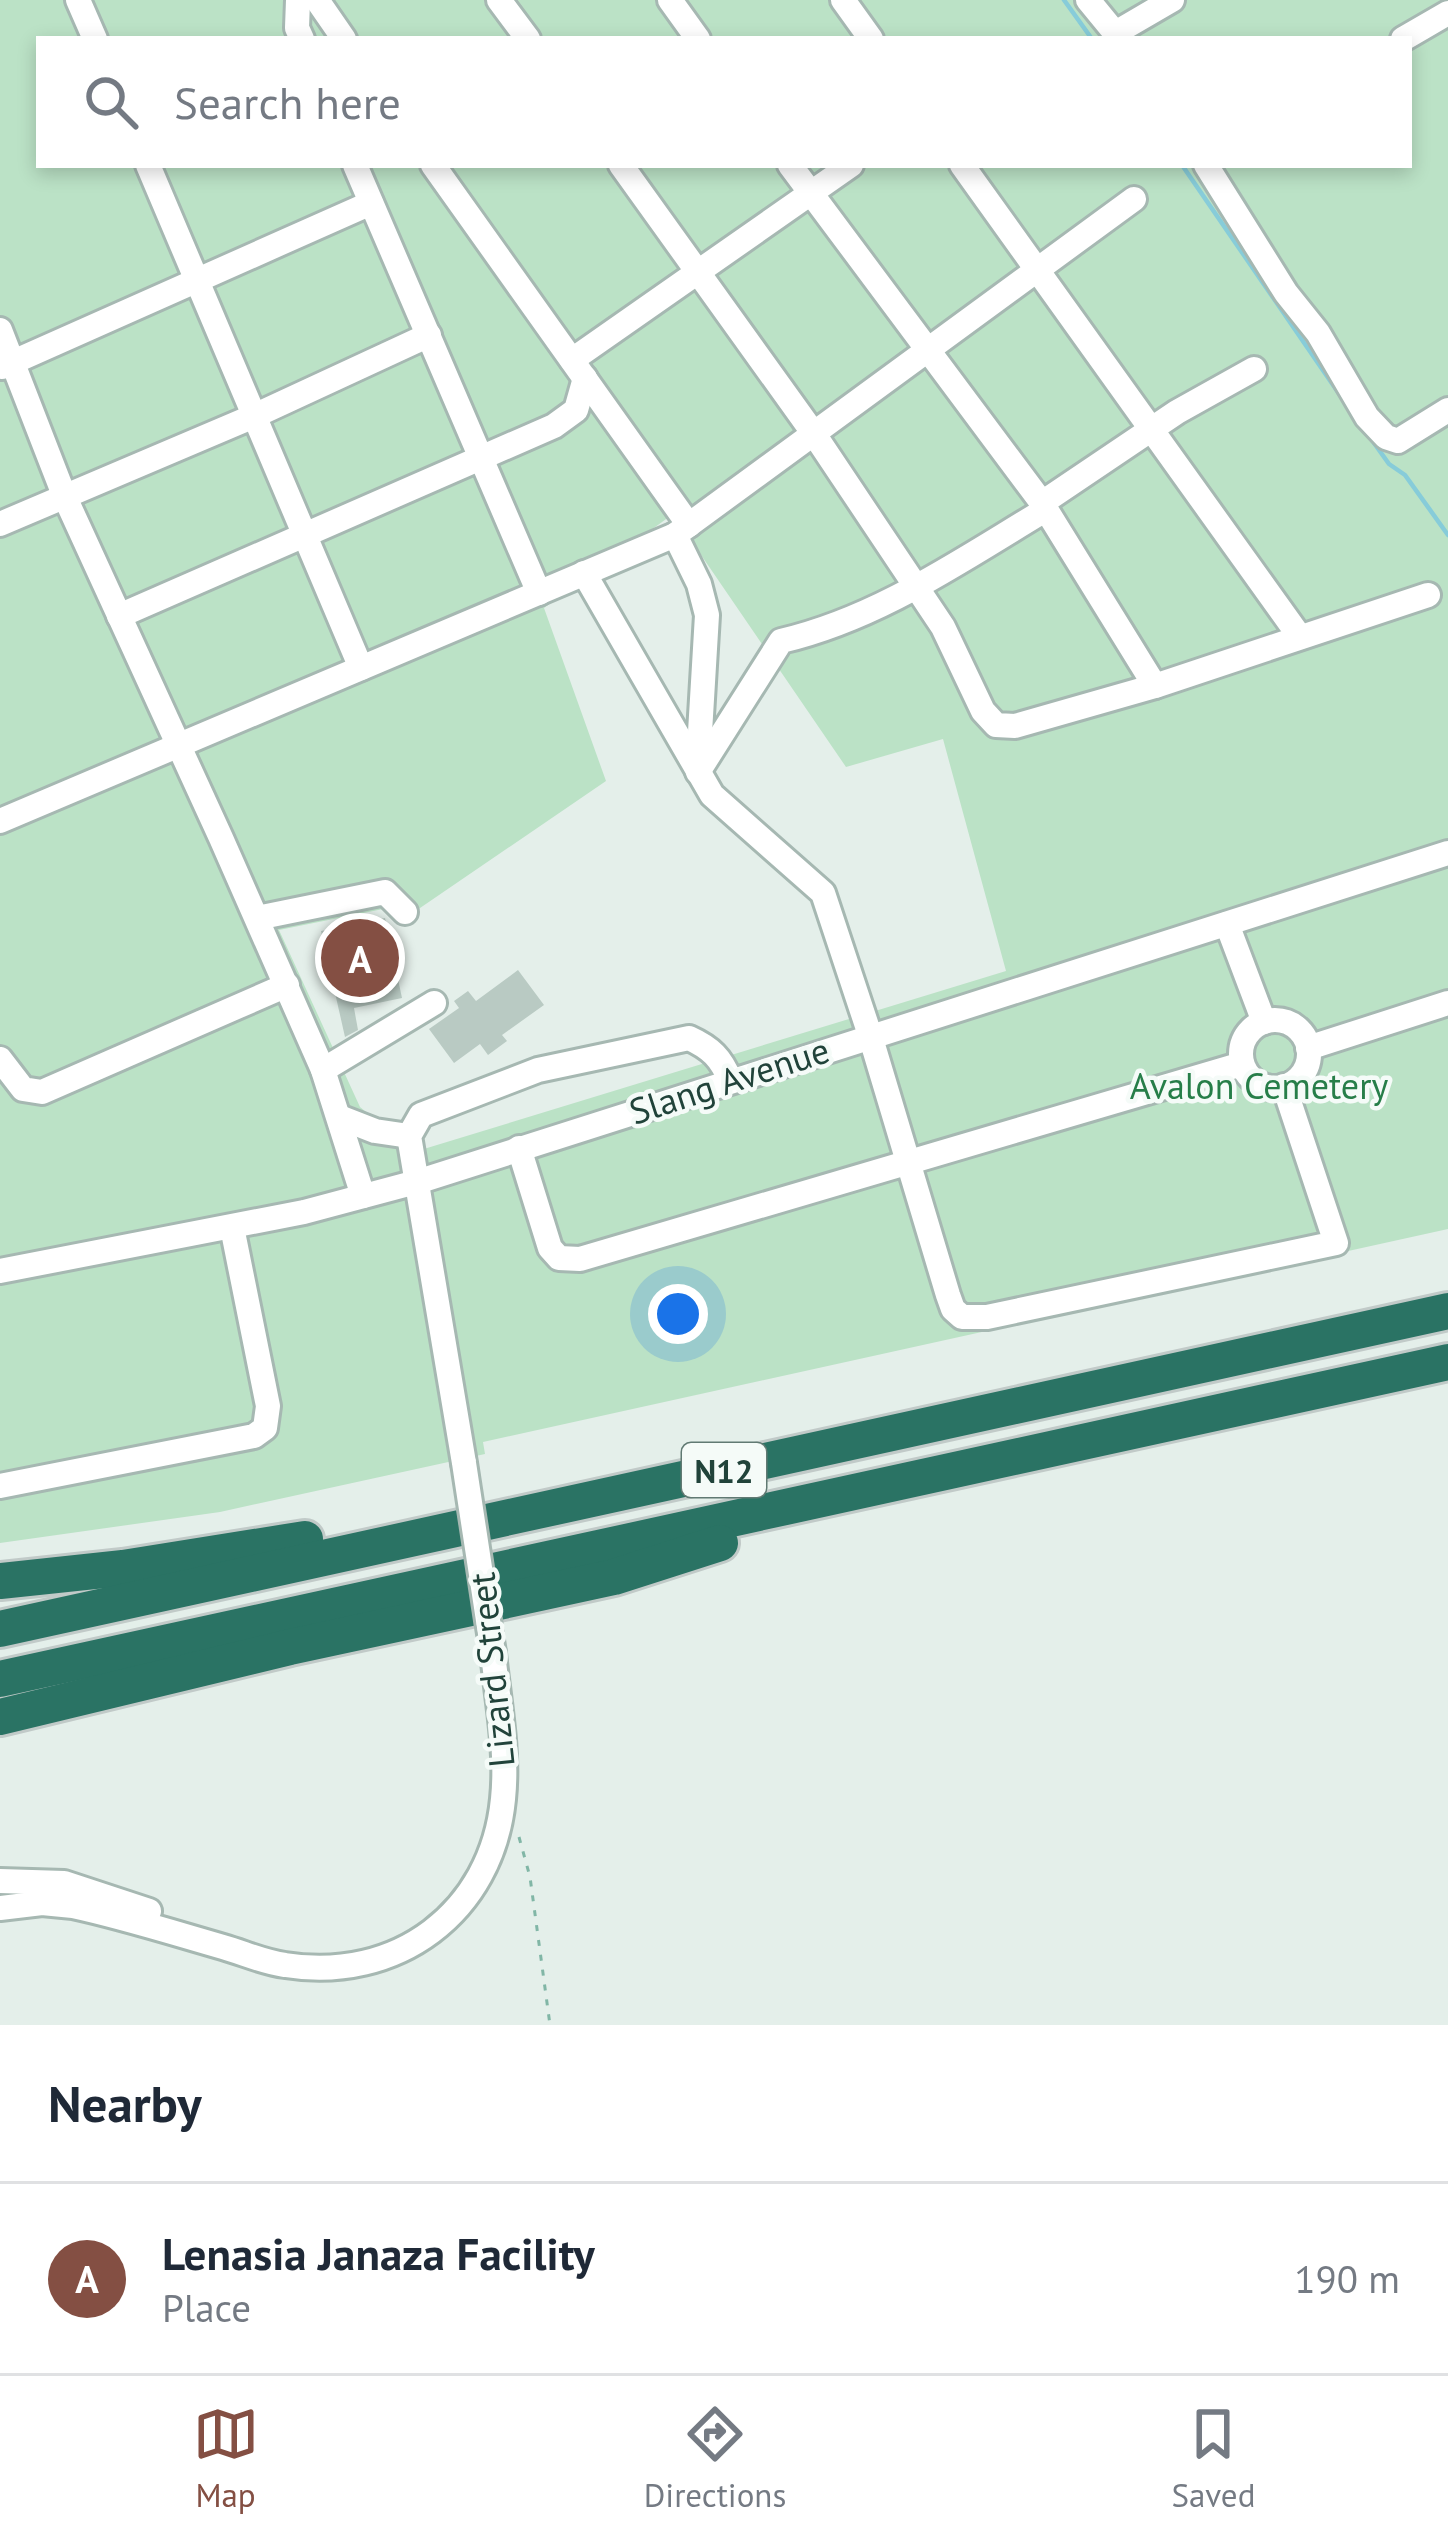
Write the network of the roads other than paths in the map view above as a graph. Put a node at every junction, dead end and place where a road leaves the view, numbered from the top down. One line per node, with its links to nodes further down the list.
1 (78, 0): 11 (lane)
2 (298, 0): 12 (lane)
3 (316, 0): 13 (lane)
4 (499, 0): 14 (lane)
5 (670, 0): 15 (lane)
6 (843, 0): 16 (lane)
7 (1088, 0): 10 (lane)
8 (1172, 0): 10 (lane)
9 (1448, 13): 17 (lane)
10 (1119, 35)
11 (94, 36)
12 (301, 36)
13 (342, 36)
14 (526, 36)
15 (696, 36)
16 (869, 36)
17 (1408, 36)
18 (149, 168): 31 (lane)
19 (356, 168): 28 (lane)
20 (435, 168): 36 (lane)
21 (623, 168): 30 (lane)
22 (792, 168): 26 (lane)
23 (847, 168): 26 (lane)
24 (964, 168): 29 (lane)
25 (1208, 168): 38 (lane)
26 (811, 193): 30 (lane); 34 (lane)
27 (1134, 199): 29 (lane)
28 (371, 203): 31 (lane); 33 (lane)
29 (1039, 269): 34 (lane); 40 (lane)
30 (700, 271): 36 (lane); 41 (lane)
31 (196, 280): 35 (lane); 39 (lane)
32 (0, 330): 35 (lane)
33 (429, 335): 39 (lane); 42 (lane)
34 (930, 349): 41 (lane); 44 (lane)
35 (7, 366): 43 (lane)
36 (579, 369): 42 (lane); 46 (lane)
37 (1254, 369): 40 (lane)
38 (1448, 410)
39 (254, 416): 43 (lane); 47 (lane)
40 (1152, 428): 44 (lane); 53 (lane)
41 (814, 434): 46 (lane); 49 (lane)
42 (483, 460): 47 (lane); 50 (lane)
43 (64, 495): 45 (lane); 52 (lane)
44 (1042, 503): 49 (lane); 55 (lane)
45 (0, 524)
46 (682, 530): 48 (lane); 57 (lane)
47 (304, 535): 52 (lane); 54 (lane)
48 (584, 573): 50 (lane); 57 (lane)
49 (916, 587): 55 (lane); 57 (lane)
50 (539, 592): 54 (lane)
51 (1428, 595): 53 (lane)
52 (119, 616): 56 (lane)
53 (1300, 637): 55 (lane)
54 (361, 668): 56 (lane)
55 (1155, 686)
56 (179, 746): 58 (lane); 61 (lane)
57 (698, 772): 67 (lane)
58 (0, 820)
59 (1448, 853): 62 (lane, Slang Avenue)
60 (405, 912): 61 (lane)
61 (257, 918): 63 (lane)
62 (1227, 924): 66 (lane); 67 (lane, Slang Avenue)
63 (286, 985): 69 (lane); 71 (lane)
64 (434, 1003): 71 (lane)
65 (1448, 1004): 68 (lane)
66 (1264, 1022): 68 (lane); 70 (lane)
67 (870, 1035): 72 (lane, Slang Avenue); 77 (lane)
68 (1308, 1048): 73 (lane)
69 (0, 1059)
70 (1242, 1064): 73 (lane); 77 (lane)
71 (322, 1070): 74 (lane)
72 (730, 1080): 75 (lane); 76 (lane, Slang Avenue)
73 (1284, 1086): 77 (lane)
74 (339, 1117): 75 (lane); 79 (lane)
75 (409, 1136): 78 (lane, Lizard Street)
76 (519, 1148): 77 (lane); 78 (lane, Slang Avenue)
77 (906, 1164)
78 (420, 1181): 79 (lane, Slang Avenue); 93 (lane, Lizard Street, bridge)
79 (363, 1196): 80 (lane, Slang Avenue)
80 (232, 1227): 81 (lane, Slang Avenue); 85 (lane)
81 (0, 1271)
82 (1448, 1311): 86 (highway, N12)
83 (1448, 1362): 84 (highway, N12)
84 (923, 1477): 89 (highway, N12); 90 (highway)
85 (0, 1486)
86 (587, 1500): 87 (highway); 88 (highway, N12)
87 (0, 1581)
88 (0, 1629)
89 (0, 1679)
90 (0, 1717)
91 (0, 1881): 93 (lane, Lizard Street)
92 (0, 1908): 93 (lane, Lizard Street)
93 (233, 1950)

